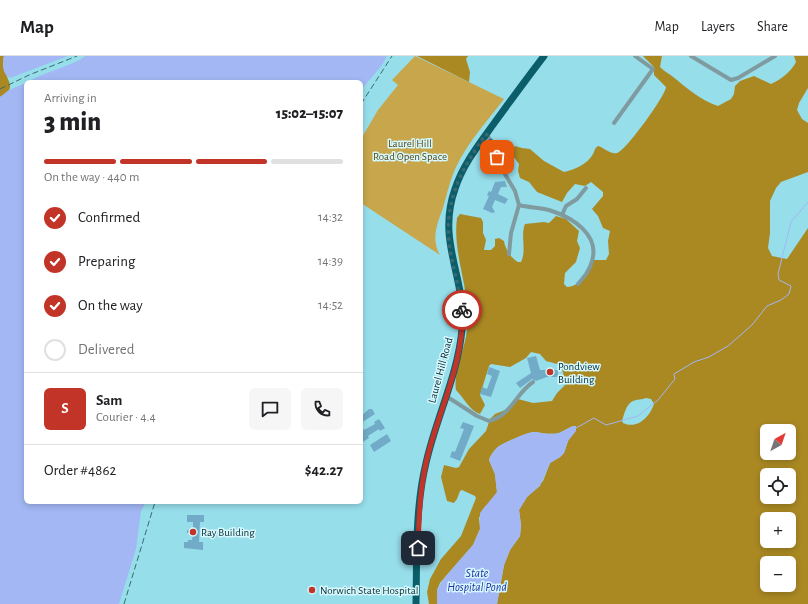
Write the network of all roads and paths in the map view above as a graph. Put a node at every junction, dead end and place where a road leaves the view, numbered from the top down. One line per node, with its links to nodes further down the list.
1 (544, 56): 6 (highway, Laurel Hill Road)
2 (636, 56): 5 (street)
3 (691, 56): 4 (street)
4 (775, 56)
5 (614, 123)
6 (486, 134): 8 (street); 13 (highway, Laurel Hill Road)
7 (586, 188): 9 (street)
8 (519, 204): 9 (street); 10 (street)
9 (562, 215): 11 (street)
10 (509, 254)
11 (578, 284)
12 (534, 382): 13 (street)
13 (445, 396): 14 (highway, Laurel Hill Road)
14 (416, 604)

